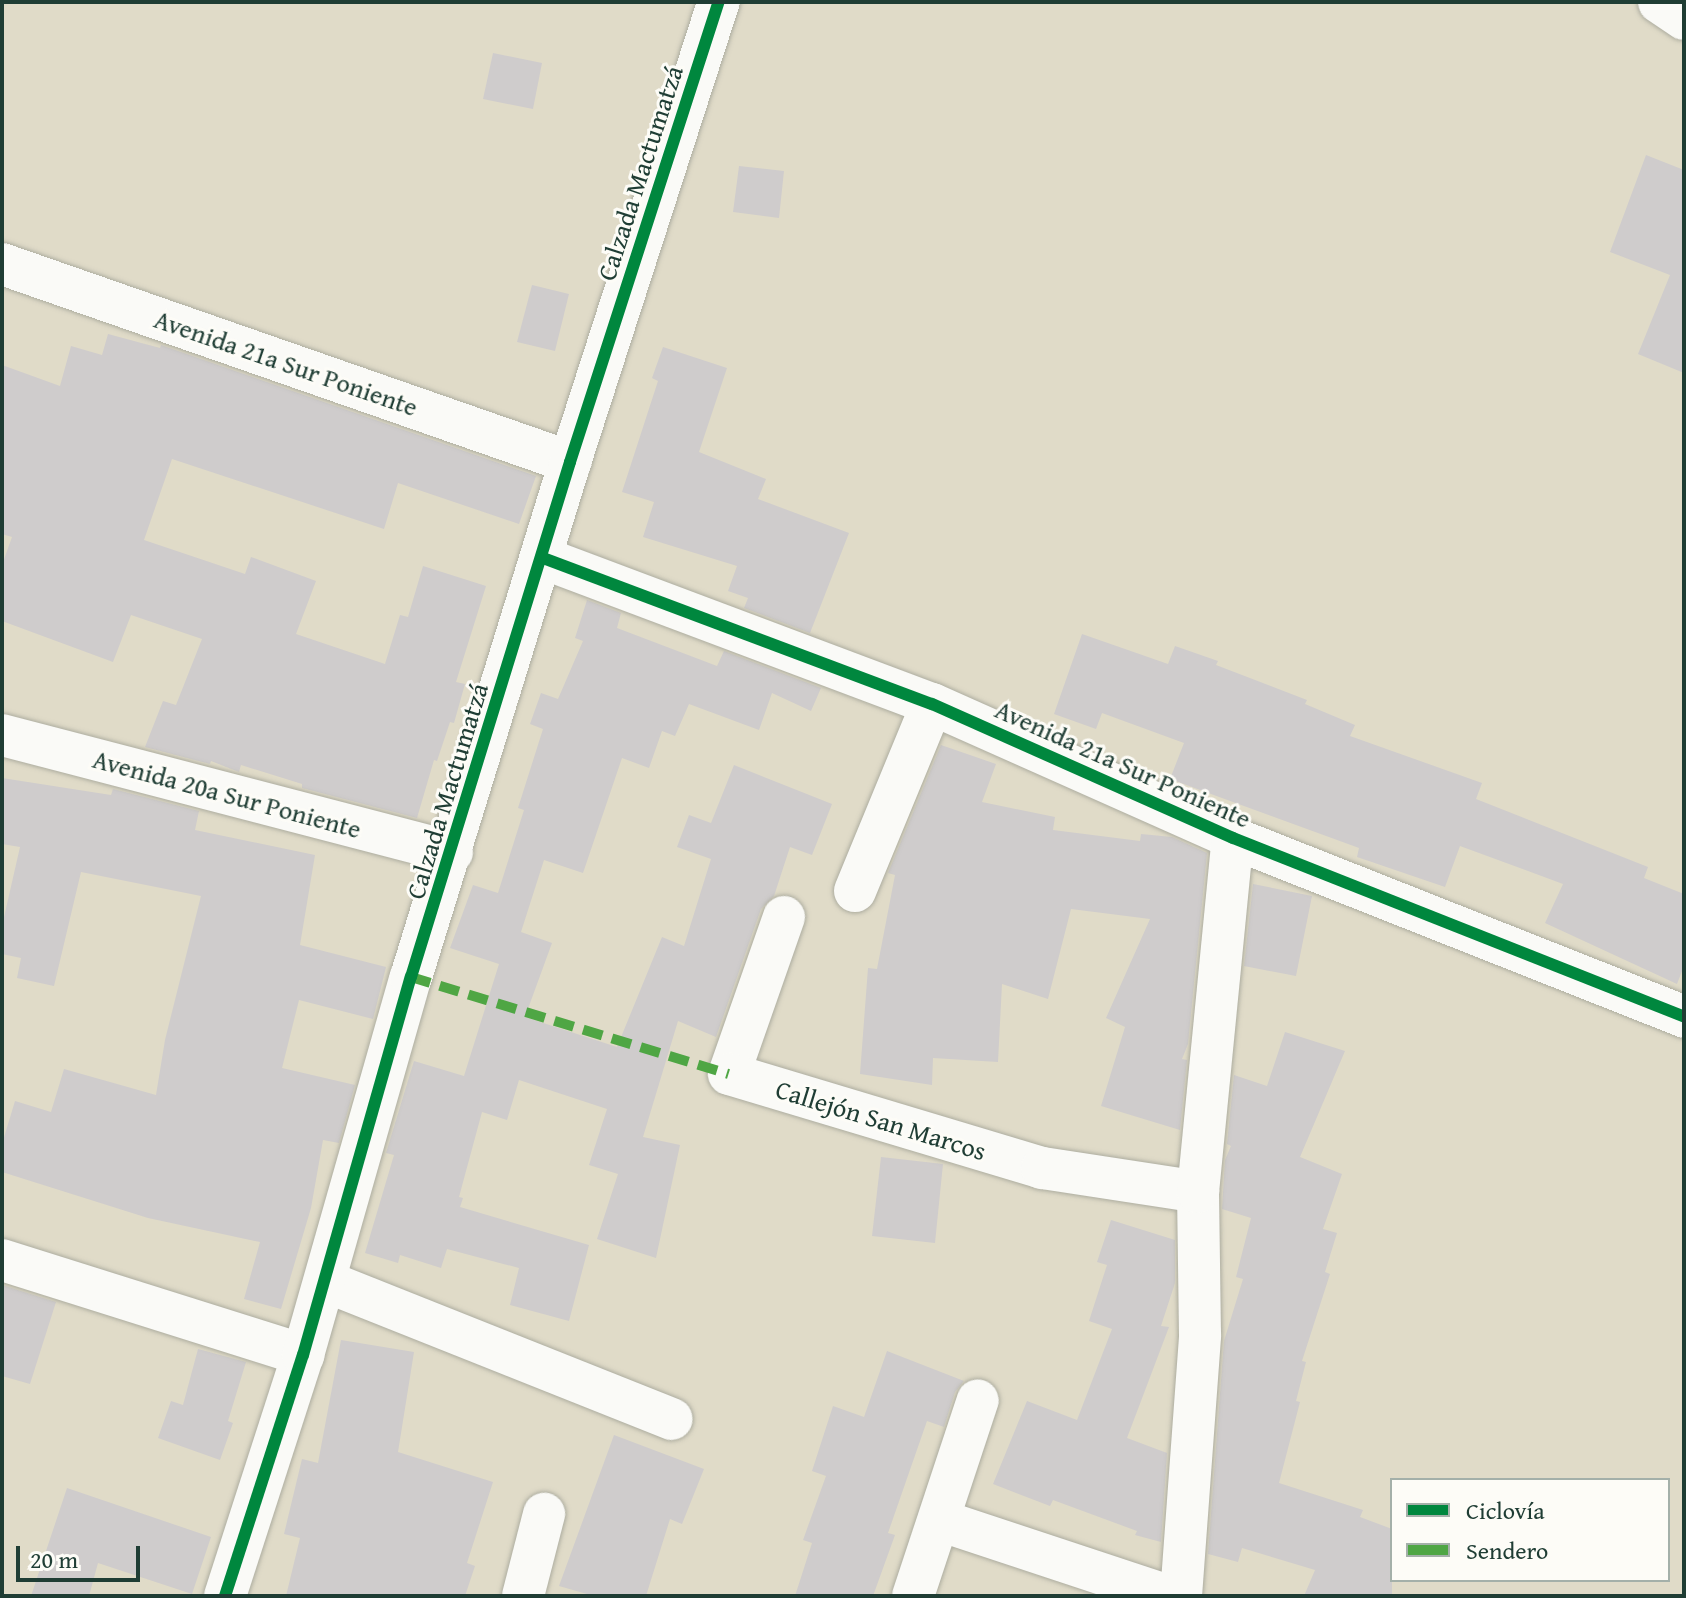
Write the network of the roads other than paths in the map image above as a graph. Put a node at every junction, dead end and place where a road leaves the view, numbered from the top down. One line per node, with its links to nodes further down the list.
1 (719, 2): 5 (street, Calzada Mactumatzá)
2 (1659, 2): 3 (street)
3 (1684, 19)
4 (2, 264): 5 (street, Avenida 21a Sur Poniente)
5 (570, 462): 6 (street, Calzada Mactumatzá)
6 (543, 558): 7 (street, Avenida 21a Sur Poniente); 10 (street, Calzada Mactumatzá)
7 (932, 704): 9 (street, Avenida 21a Sur Poniente); 11 (street)
8 (2, 735): 10 (street, Avenida 20a Sur Poniente)
9 (1233, 838): 13 (street, Avenida 21a Sur Poniente); 14 (street)
10 (452, 852): 16 (street, Calzada Mactumatzá)
11 (855, 891)
12 (784, 917): 14 (street, Callejón San Marcos)
13 (1684, 1017)
14 (1198, 1192): 26 (street)
15 (2, 1260): 17 (street)
16 (325, 1281): 17 (street, Calzada Mactumatzá); 19 (street)
17 (303, 1355): 22 (street, Calzada Mactumatzá)
18 (978, 1400): 21 (street)
19 (672, 1419)
20 (544, 1514): 23 (street)
21 (939, 1520): 24 (street); 25 (street)
22 (225, 1596)
23 (523, 1596)
24 (913, 1596)
25 (1169, 1596)
26 (1181, 1596)

